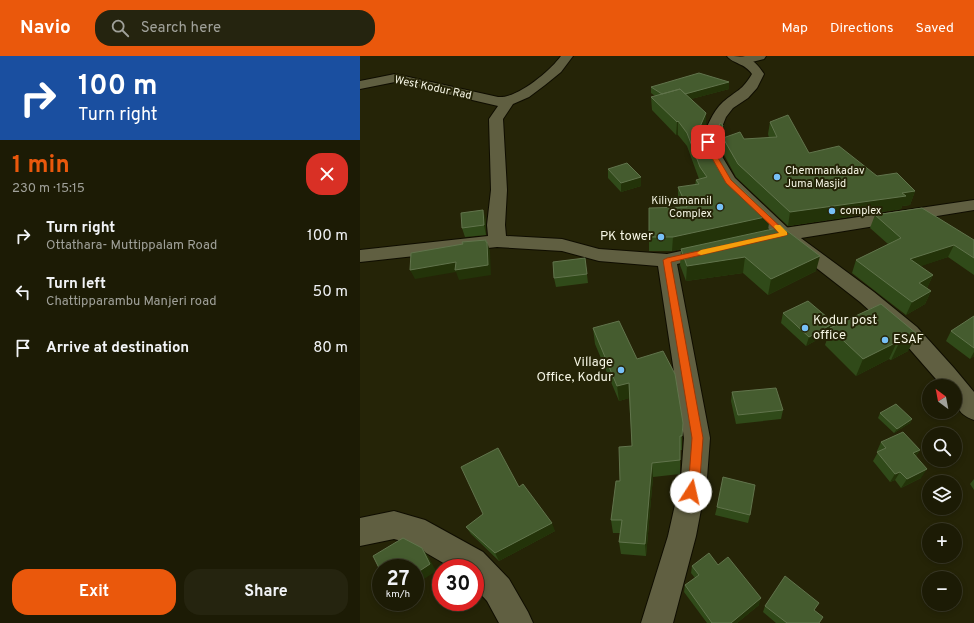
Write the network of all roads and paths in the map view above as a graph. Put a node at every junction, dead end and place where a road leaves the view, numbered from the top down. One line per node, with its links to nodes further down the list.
1 (567, 56): 4 (street)
2 (746, 57): 6 (street)
3 (360, 85): 4 (street, West Kodur Rad)
4 (507, 102): 7 (street)
5 (974, 205): 6 (street)
6 (784, 234): 8 (street); 12 (street)
7 (496, 241): 10 (street); 11 (street)
8 (748, 242)
9 (726, 247): 11 (street)
10 (360, 256)
11 (667, 260): 15 (street)
12 (974, 410)
13 (360, 532): 14 (street)
14 (517, 623)
15 (656, 623)

